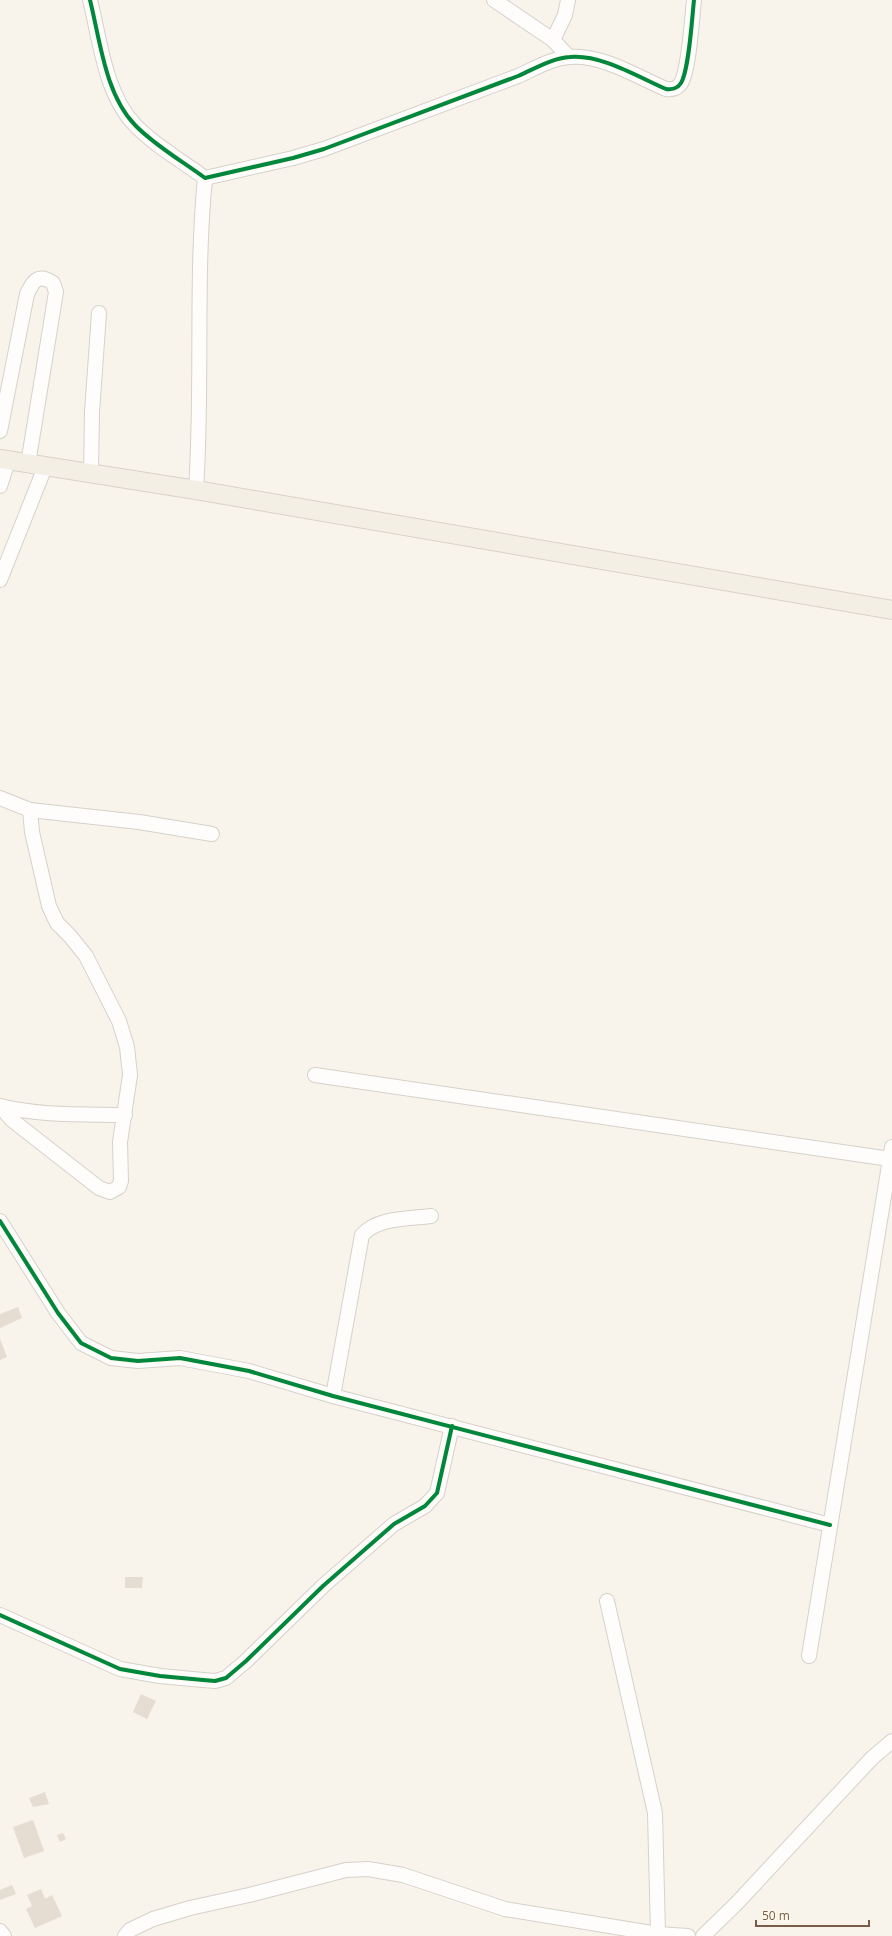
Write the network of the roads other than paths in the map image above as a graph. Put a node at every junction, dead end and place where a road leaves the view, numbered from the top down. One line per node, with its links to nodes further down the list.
1 (90, 0): 7 (street)
2 (494, 0): 5 (street)
3 (568, 0): 5 (street)
4 (694, 0): 6 (street)
5 (553, 40): 6 (street)
6 (569, 57): 7 (street)
7 (205, 178): 14 (street)
8 (99, 313): 12 (street)
9 (0, 431): 11 (street)
10 (4, 460): 11 (main road); 13 (street)
11 (36, 466): 12 (main road); 15 (street)
12 (91, 474): 14 (main road)
13 (0, 486)
14 (196, 490): 16 (main road)
15 (0, 580)
16 (892, 610)
17 (0, 798): 18 (street)
18 (30, 810): 19 (street); 22 (street)
19 (212, 834)
20 (315, 1075): 23 (street)
21 (0, 1106): 22 (street); 22 (street)
22 (125, 1115)
23 (891, 1153): 28 (street)
24 (431, 1216): 26 (street)
25 (0, 1221): 26 (street)
26 (333, 1396): 27 (street)
27 (452, 1426): 28 (street); 30 (street)
28 (830, 1524): 31 (street)
29 (608, 1601): 34 (street)
30 (0, 1615)
31 (809, 1656)
32 (892, 1741): 38 (street)
33 (0, 1931): 35 (street)
34 (658, 1934): 36 (street); 37 (street)
35 (4, 1936)
36 (125, 1936)
37 (688, 1936)
38 (703, 1936)

